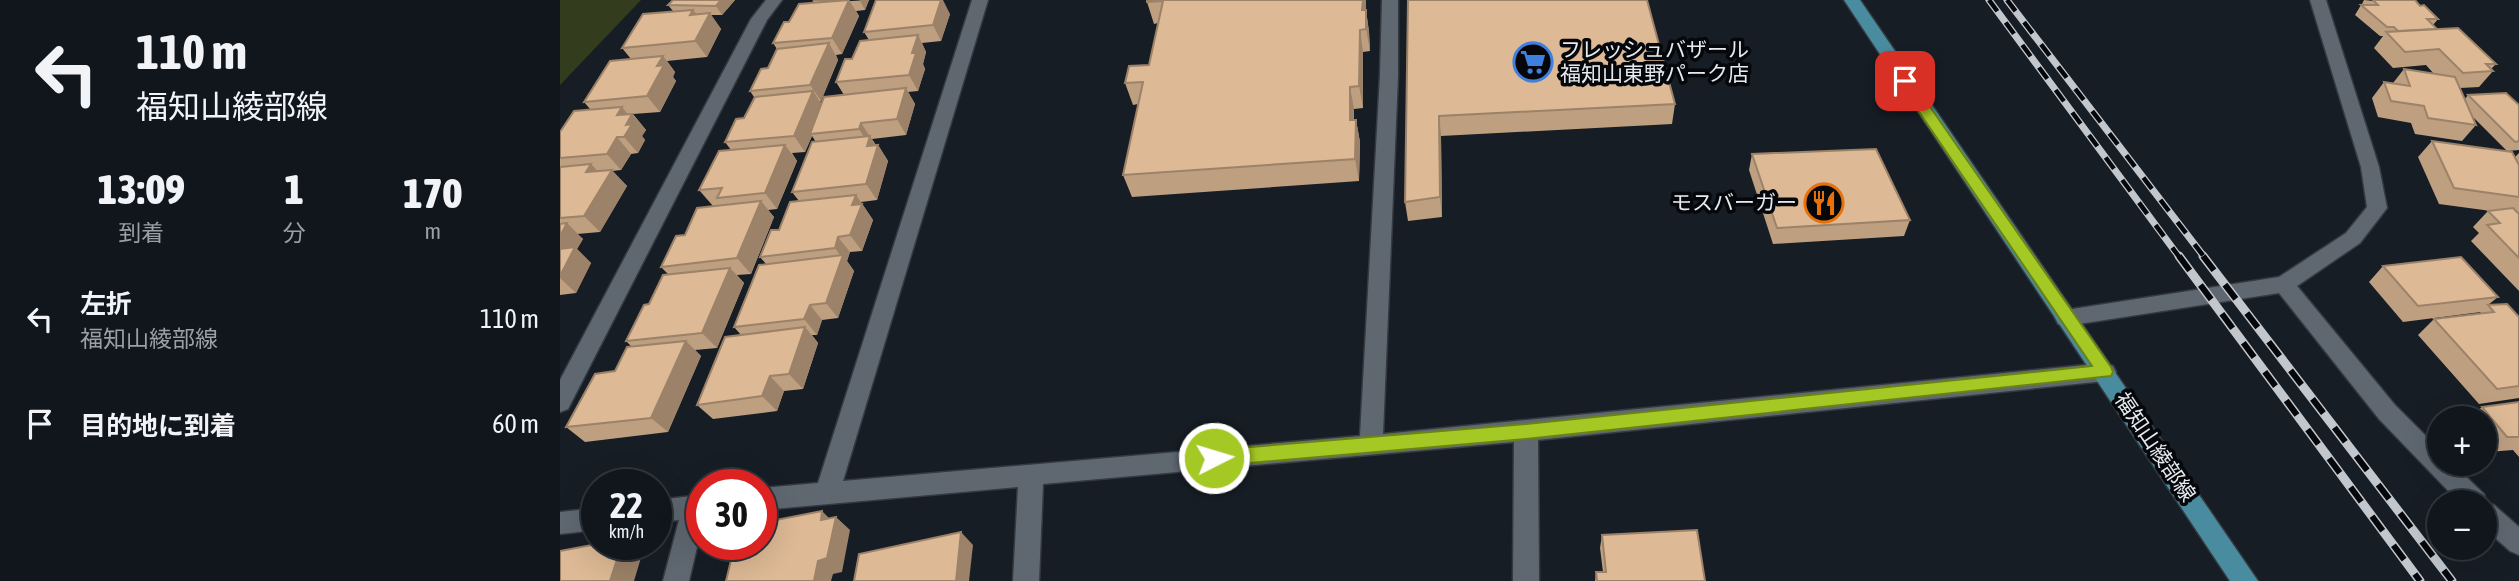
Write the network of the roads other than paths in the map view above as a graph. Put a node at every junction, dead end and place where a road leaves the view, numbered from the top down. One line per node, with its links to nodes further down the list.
1 (774, 0): 9 (street)
2 (980, 0): 14 (street)
3 (1390, 0): 11 (street)
4 (1852, 0): 7 (main road, 福知山綾部線)
5 (2318, 0): 6 (street)
6 (2284, 284): 7 (street); 13 (street)
7 (2066, 318): 8 (main road, 福知山綾部線)
8 (2105, 372): 10 (street); 24 (main road, 福知山綾部線)
9 (560, 402)
10 (1526, 431): 11 (street); 23 (street)
11 (1371, 443): 12 (street)
12 (1031, 476): 14 (street); 22 (street)
13 (2463, 490)
14 (828, 491): 15 (street)
15 (777, 497)
16 (581, 521): 17 (street)
17 (560, 523)
18 (2497, 524): 19 (street)
19 (2519, 543)
20 (686, 547): 21 (street)
21 (676, 581)
22 (1026, 581)
23 (1526, 581)
24 (2245, 581)

